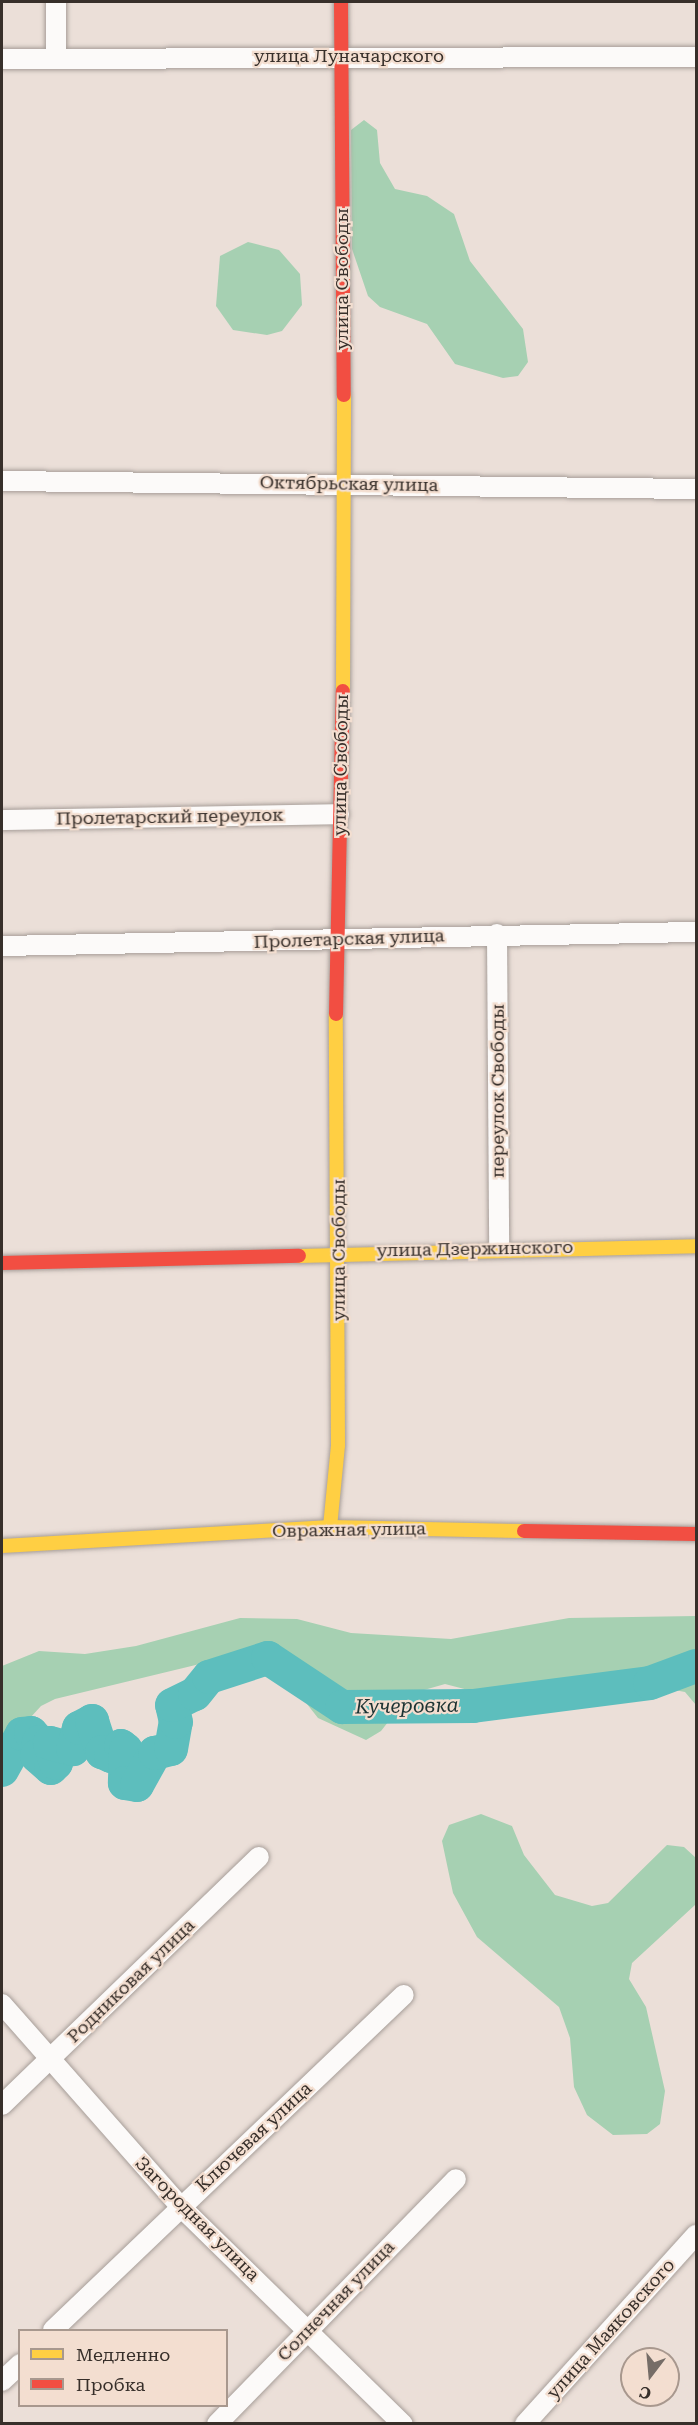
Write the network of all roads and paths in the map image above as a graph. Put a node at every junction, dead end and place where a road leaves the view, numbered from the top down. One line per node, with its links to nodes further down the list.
1 (56, 2): 6 (street)
2 (341, 2): 3 (street, улица Свободы)
3 (342, 56): 4 (street, улица Луначарского); 6 (street, улица Луначарского); 8 (street, улица Свободы)
4 (696, 57)
5 (2, 59): 6 (street, улица Луначарского)
6 (56, 59)
7 (2, 481): 8 (street, Октябрьская улица)
8 (342, 483): 9 (street, Октябрьская улица); 10 (street, улица Свободы)
9 (696, 489)
10 (339, 814): 11 (street, Пролетарский переулок); 14 (street, улица Свободы)
11 (2, 820)
12 (696, 932): 13 (street, Пролетарская улица)
13 (497, 934): 14 (street, Пролетарская улица); 17 (street, переулок Свободы)
14 (336, 940): 15 (street, Пролетарская улица); 18 (street, улица Свободы)
15 (2, 946)
16 (696, 1246): 17 (street, улица Дзержинского)
17 (499, 1248): 18 (street, улица Дзержинского)
18 (340, 1252): 19 (street, улица Дзержинского); 20 (street, улица Свободы)
19 (2, 1263)
20 (330, 1527): 21 (street, Овражная улица); 22 (street, Овражная улица)
21 (696, 1534)
22 (2, 1546)
23 (259, 1857): 26 (street, Родниковая улица)
24 (404, 1995): 29 (street, Ключевая улица)
25 (2, 2004): 26 (street, Загородная улица)
26 (49, 2061): 27 (street, Родниковая улица); 29 (street, Загородная улица)
27 (2, 2105)
28 (456, 2179): 32 (street, Солнечная улица)
29 (180, 2206): 31 (street, Ключевая улица); 32 (street, Загородная улица)
30 (694, 2243): 37 (street, улица Маяковского)
31 (55, 2329)
32 (310, 2329): 35 (street, Солнечная улица); 36 (street, Загородная улица)
33 (18, 2366): 34 (street)
34 (2, 2381)
35 (217, 2424)
36 (403, 2424)
37 (525, 2424)

